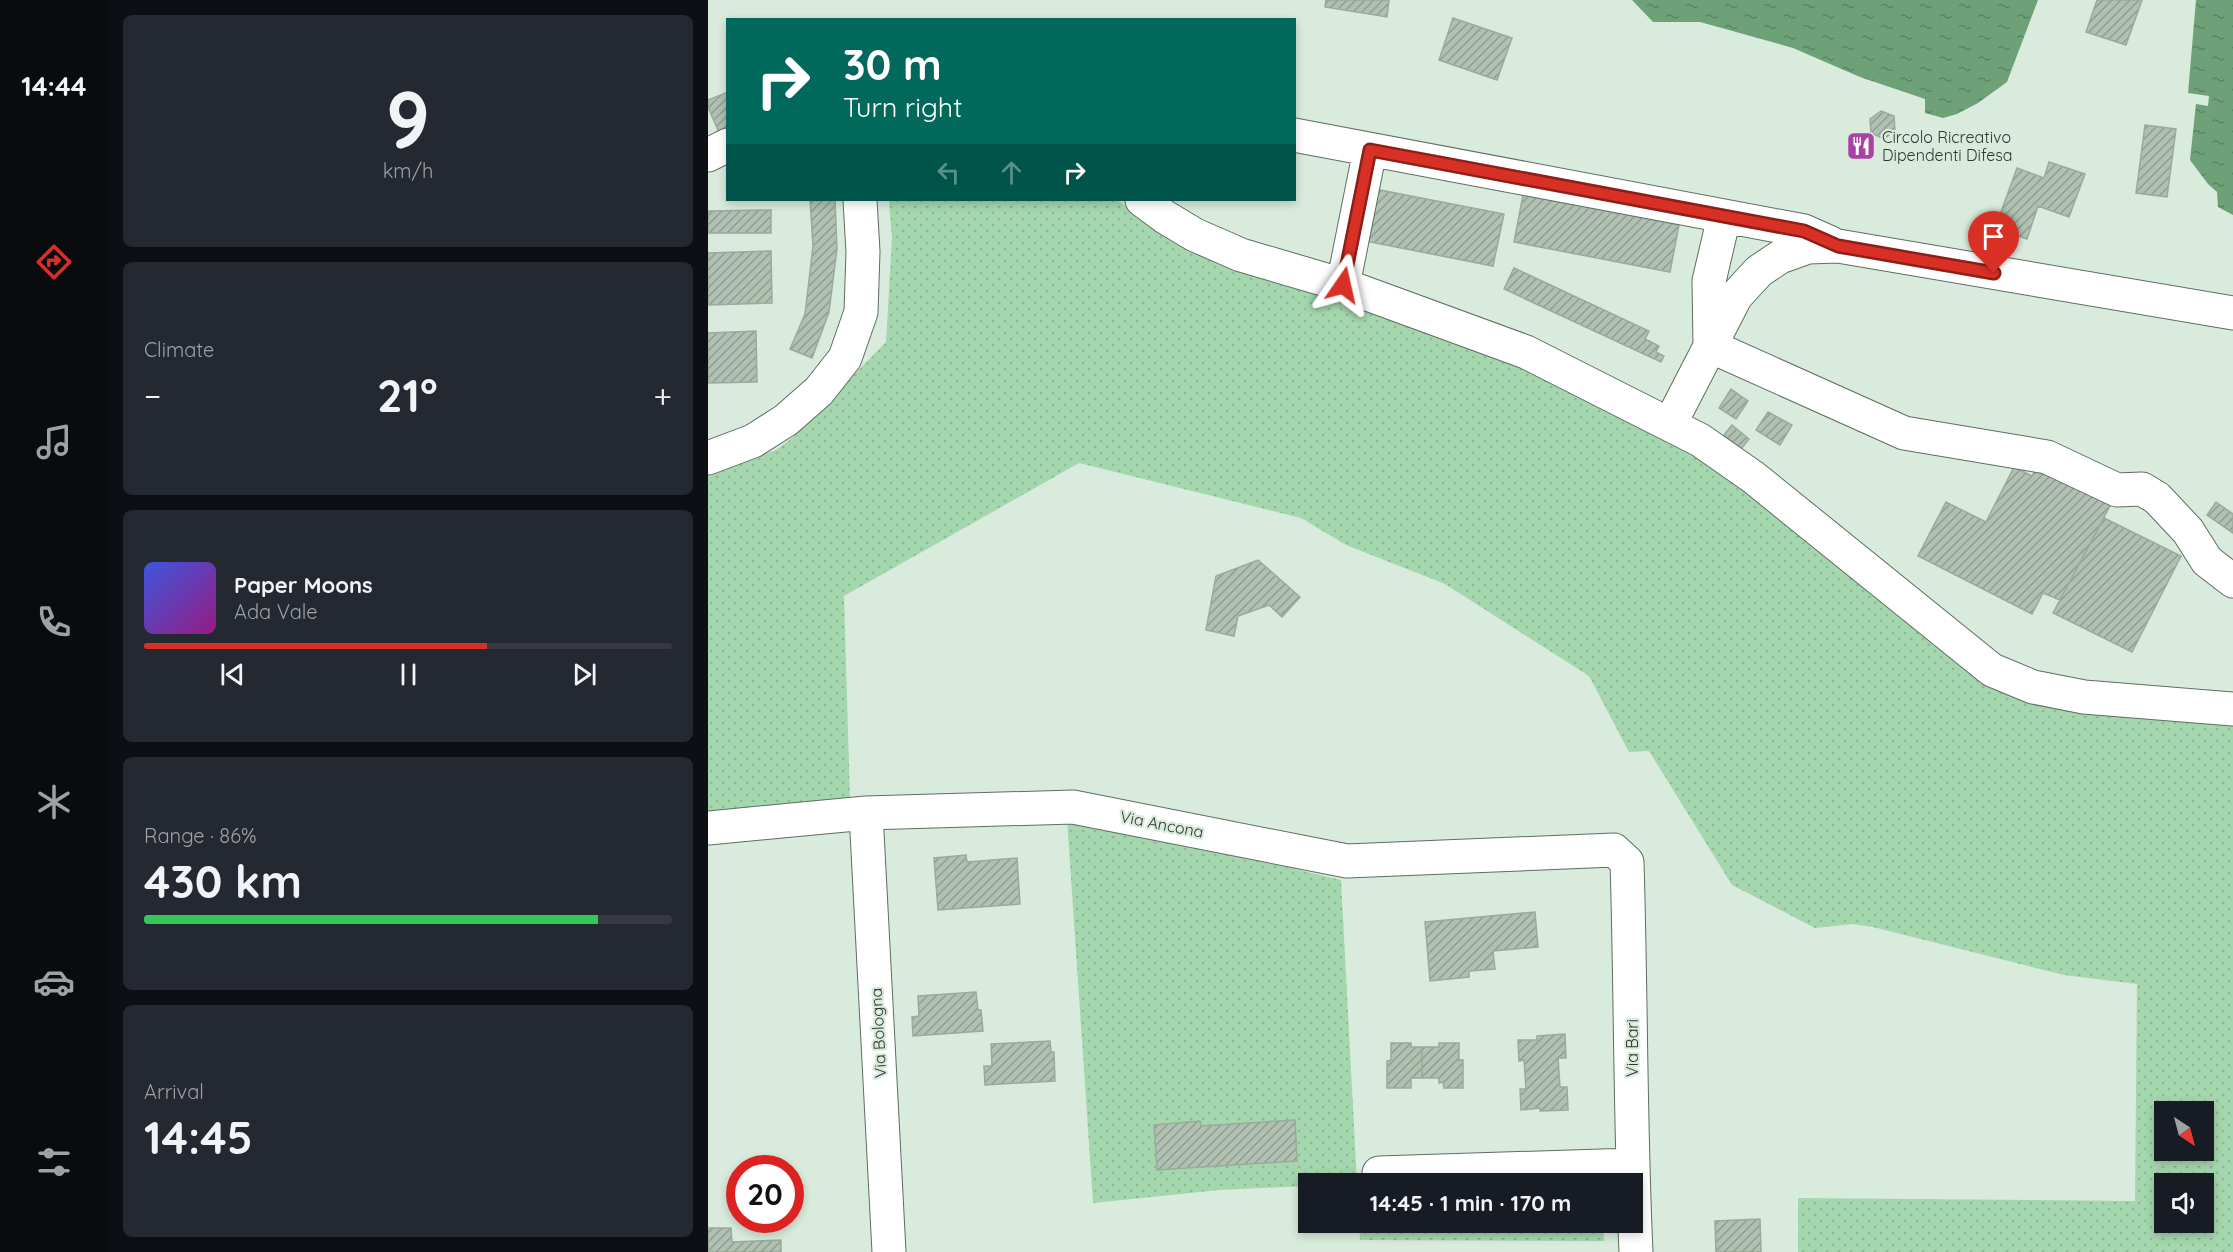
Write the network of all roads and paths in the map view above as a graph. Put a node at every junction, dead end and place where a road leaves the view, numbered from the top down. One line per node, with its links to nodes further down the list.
1 (1296, 135): 3 (street)
2 (726, 146): 4 (street)
3 (1370, 150): 7 (street); 9 (street)
4 (708, 155)
5 (860, 201): 13 (street)
6 (1143, 201): 9 (street)
7 (1725, 217): 8 (street); 11 (street)
8 (1838, 246): 10 (street); 11 (street)
9 (1343, 285): 12 (street)
10 (2233, 313)
11 (1710, 346): 12 (street); 14 (street)
12 (1670, 424): 15 (street)
13 (708, 458)
14 (2233, 580)
15 (2233, 709)
16 (866, 813): 17 (street, Via Ancona); 18 (street, Via Ancona); 21 (street, Via Bologna)
17 (708, 828)
18 (1614, 850): 19 (street, Via Bari)
19 (1632, 1166): 20 (street); 22 (street, Via Bari)
20 (1379, 1173)
21 (889, 1252)
22 (1636, 1252)

